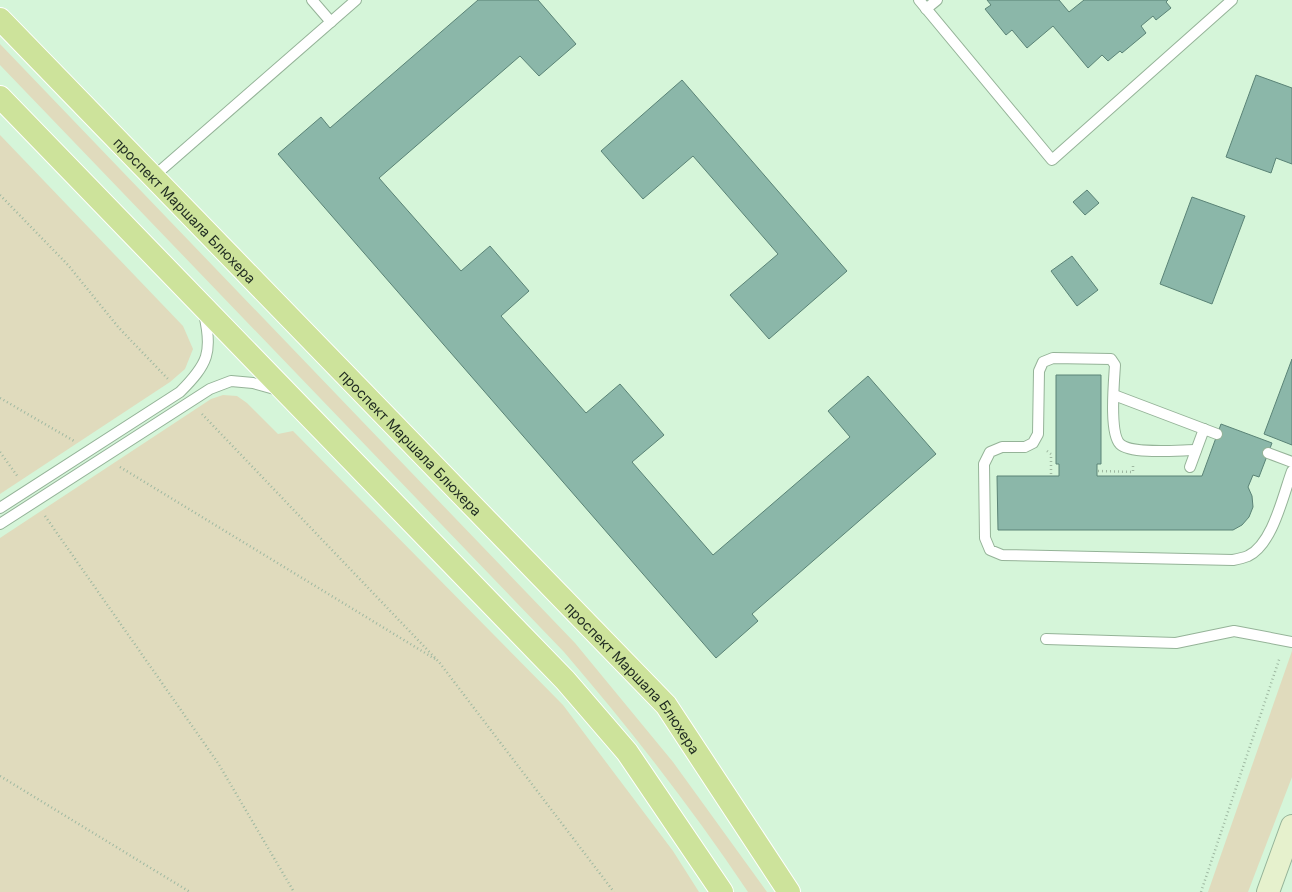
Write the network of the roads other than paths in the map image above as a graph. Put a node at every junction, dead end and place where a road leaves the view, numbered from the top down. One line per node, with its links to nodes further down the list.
1 (312, 0): 8 (lane)
2 (356, 0): 8 (lane)
3 (919, 0): 6 (lane)
4 (937, 0): 6 (lane)
5 (1232, 0): 6 (lane)
6 (926, 9)
7 (0, 19): 10 (main road, проспект Маршала Блюхера)
8 (331, 22): 10 (lane)
9 (0, 97): 11 (main road)
10 (153, 177): 27 (main road, проспект Маршала Блюхера)
11 (202, 306): 12 (main road); 21 (lane)
12 (286, 393): 22 (lane); 26 (main road)
13 (1114, 396): 14 (lane); 16 (lane); 20 (lane)
14 (1204, 429): 15 (lane); 16 (lane)
15 (1217, 434)
16 (1196, 450): 19 (lane)
17 (1268, 453): 18 (lane)
18 (1292, 462)
19 (1190, 467)
20 (1292, 470)
21 (0, 508)
22 (0, 524)
23 (1046, 639): 24 (lane)
24 (1289, 641)
25 (1292, 826): 28 (street)
26 (722, 892)
27 (789, 892)
28 (1268, 892)

